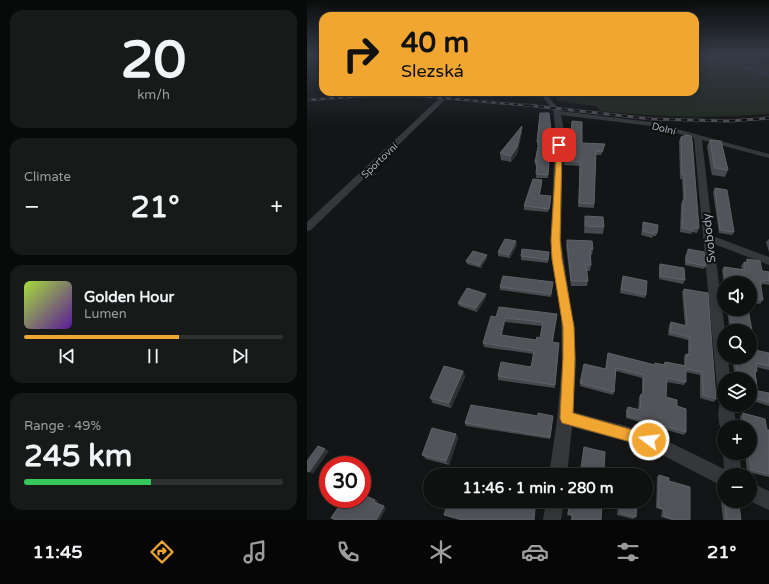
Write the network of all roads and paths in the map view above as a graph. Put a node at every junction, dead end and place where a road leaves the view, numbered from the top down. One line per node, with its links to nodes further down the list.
1 (446, 96): 6 (street, Sportovní)
2 (545, 96): 3 (street)
3 (557, 114): 4 (street, Dolní); 10 (street)
4 (698, 137): 5 (street, Dolní); 7 (street, Svobody)
5 (769, 156)
6 (307, 228)
7 (709, 238): 8 (street); 9 (street, Svobody)
8 (769, 261)
9 (722, 372)
10 (566, 418): 11 (street); 12 (street)
11 (559, 468)
12 (717, 474)
13 (757, 495): 14 (street)
14 (769, 501)
15 (554, 508): 16 (street)
16 (552, 520)

